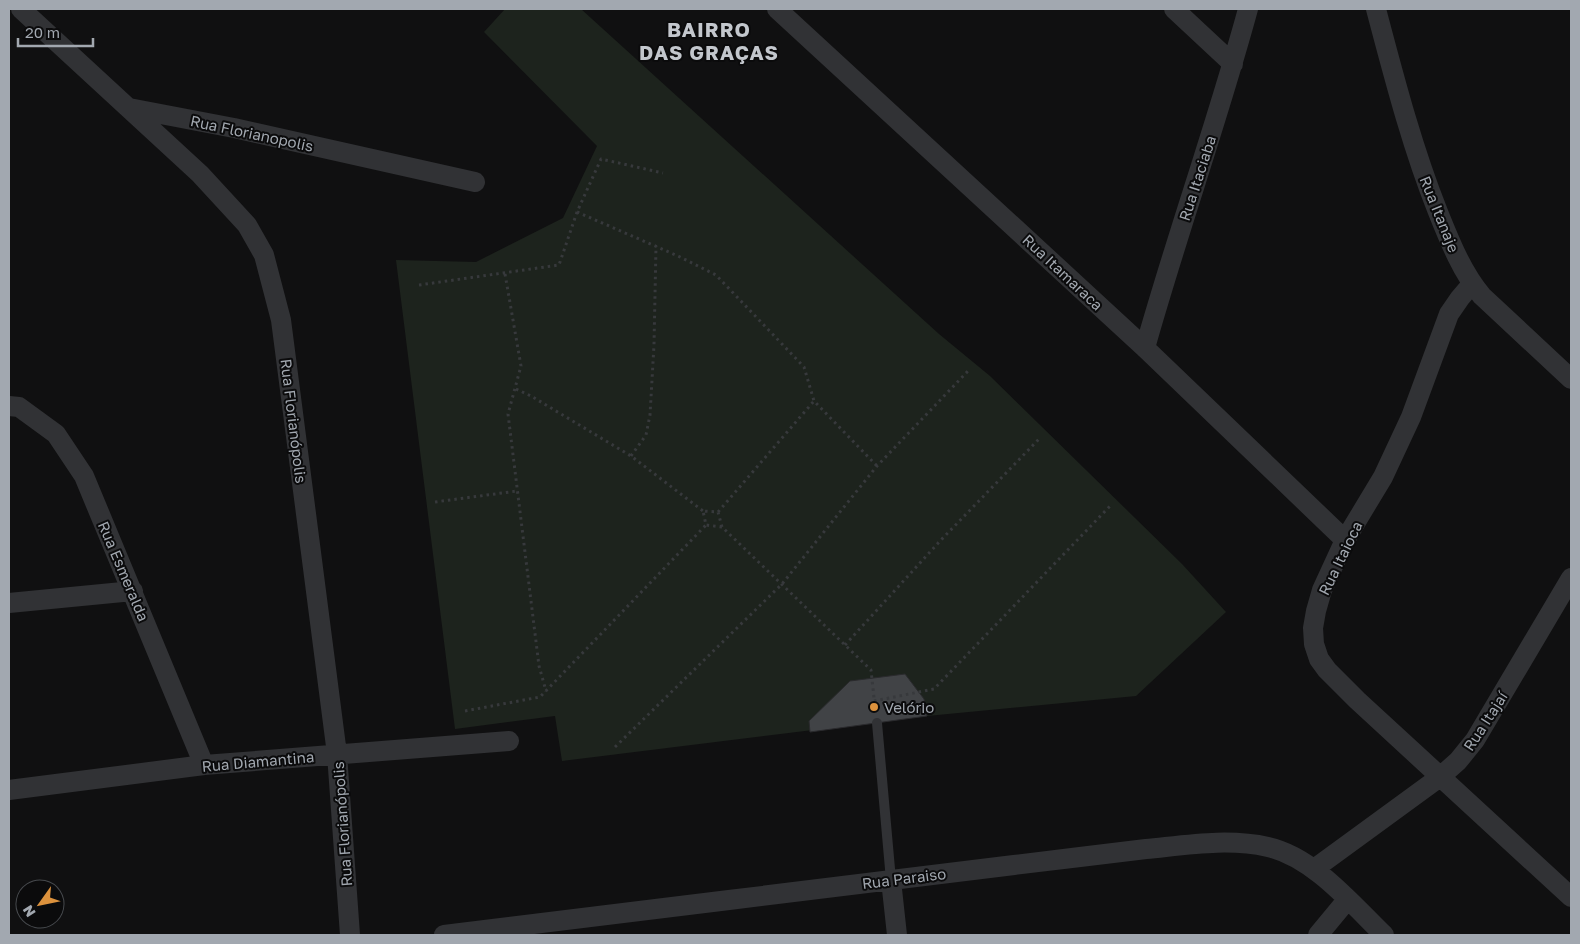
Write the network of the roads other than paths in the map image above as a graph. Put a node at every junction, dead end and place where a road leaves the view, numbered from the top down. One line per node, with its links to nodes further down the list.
1 (21, 9): 7 (street, Rua Florianópolis)
2 (777, 9): 10 (street, Rua Itamaraca)
3 (1174, 9): 6 (street)
4 (1248, 9): 6 (street, Rua Itaciaba)
5 (1376, 9): 9 (street, Rua Itanaje)
6 (1233, 64): 10 (street, Rua Itaciaba)
7 (129, 108): 8 (street, Rua Florianopolis); 19 (street, Rua Florianópolis)
8 (475, 182)
9 (1472, 284): 11 (street, Rua Itanaje); 13 (street, Rua Itaioca)
10 (1145, 348): 13 (street, Rua Itamaraca)
11 (1571, 379)
12 (9, 406): 15 (street, Rua Esmeralda)
13 (1345, 540): 21 (street, Rua Itaioca)
14 (1571, 578): 21 (street, Rua Itajaí)
15 (133, 591): 16 (street); 20 (street, Rua Esmeralda)
16 (9, 603)
17 (877, 722): 24 (lane)
18 (509, 741): 19 (street, Rua Diamantina)
19 (337, 754): 20 (street, Rua Diamantina); 27 (street, Rua Florianópolis)
20 (204, 765): 22 (street, Rua Diamantina)
21 (1440, 777): 23 (street, Rua Itajaí); 25 (street, Rua Itaioca)
22 (9, 790)
23 (1314, 869): 24 (street, Rua Paraiso); 26 (street, Rua Paraiso)
24 (891, 880): 28 (street, Rua Paraiso); 29 (street)
25 (1571, 897)
26 (1347, 900): 30 (street); 31 (street, Rua Paraiso)
27 (350, 935)
28 (444, 935)
29 (897, 935)
30 (1318, 935)
31 (1384, 935)

